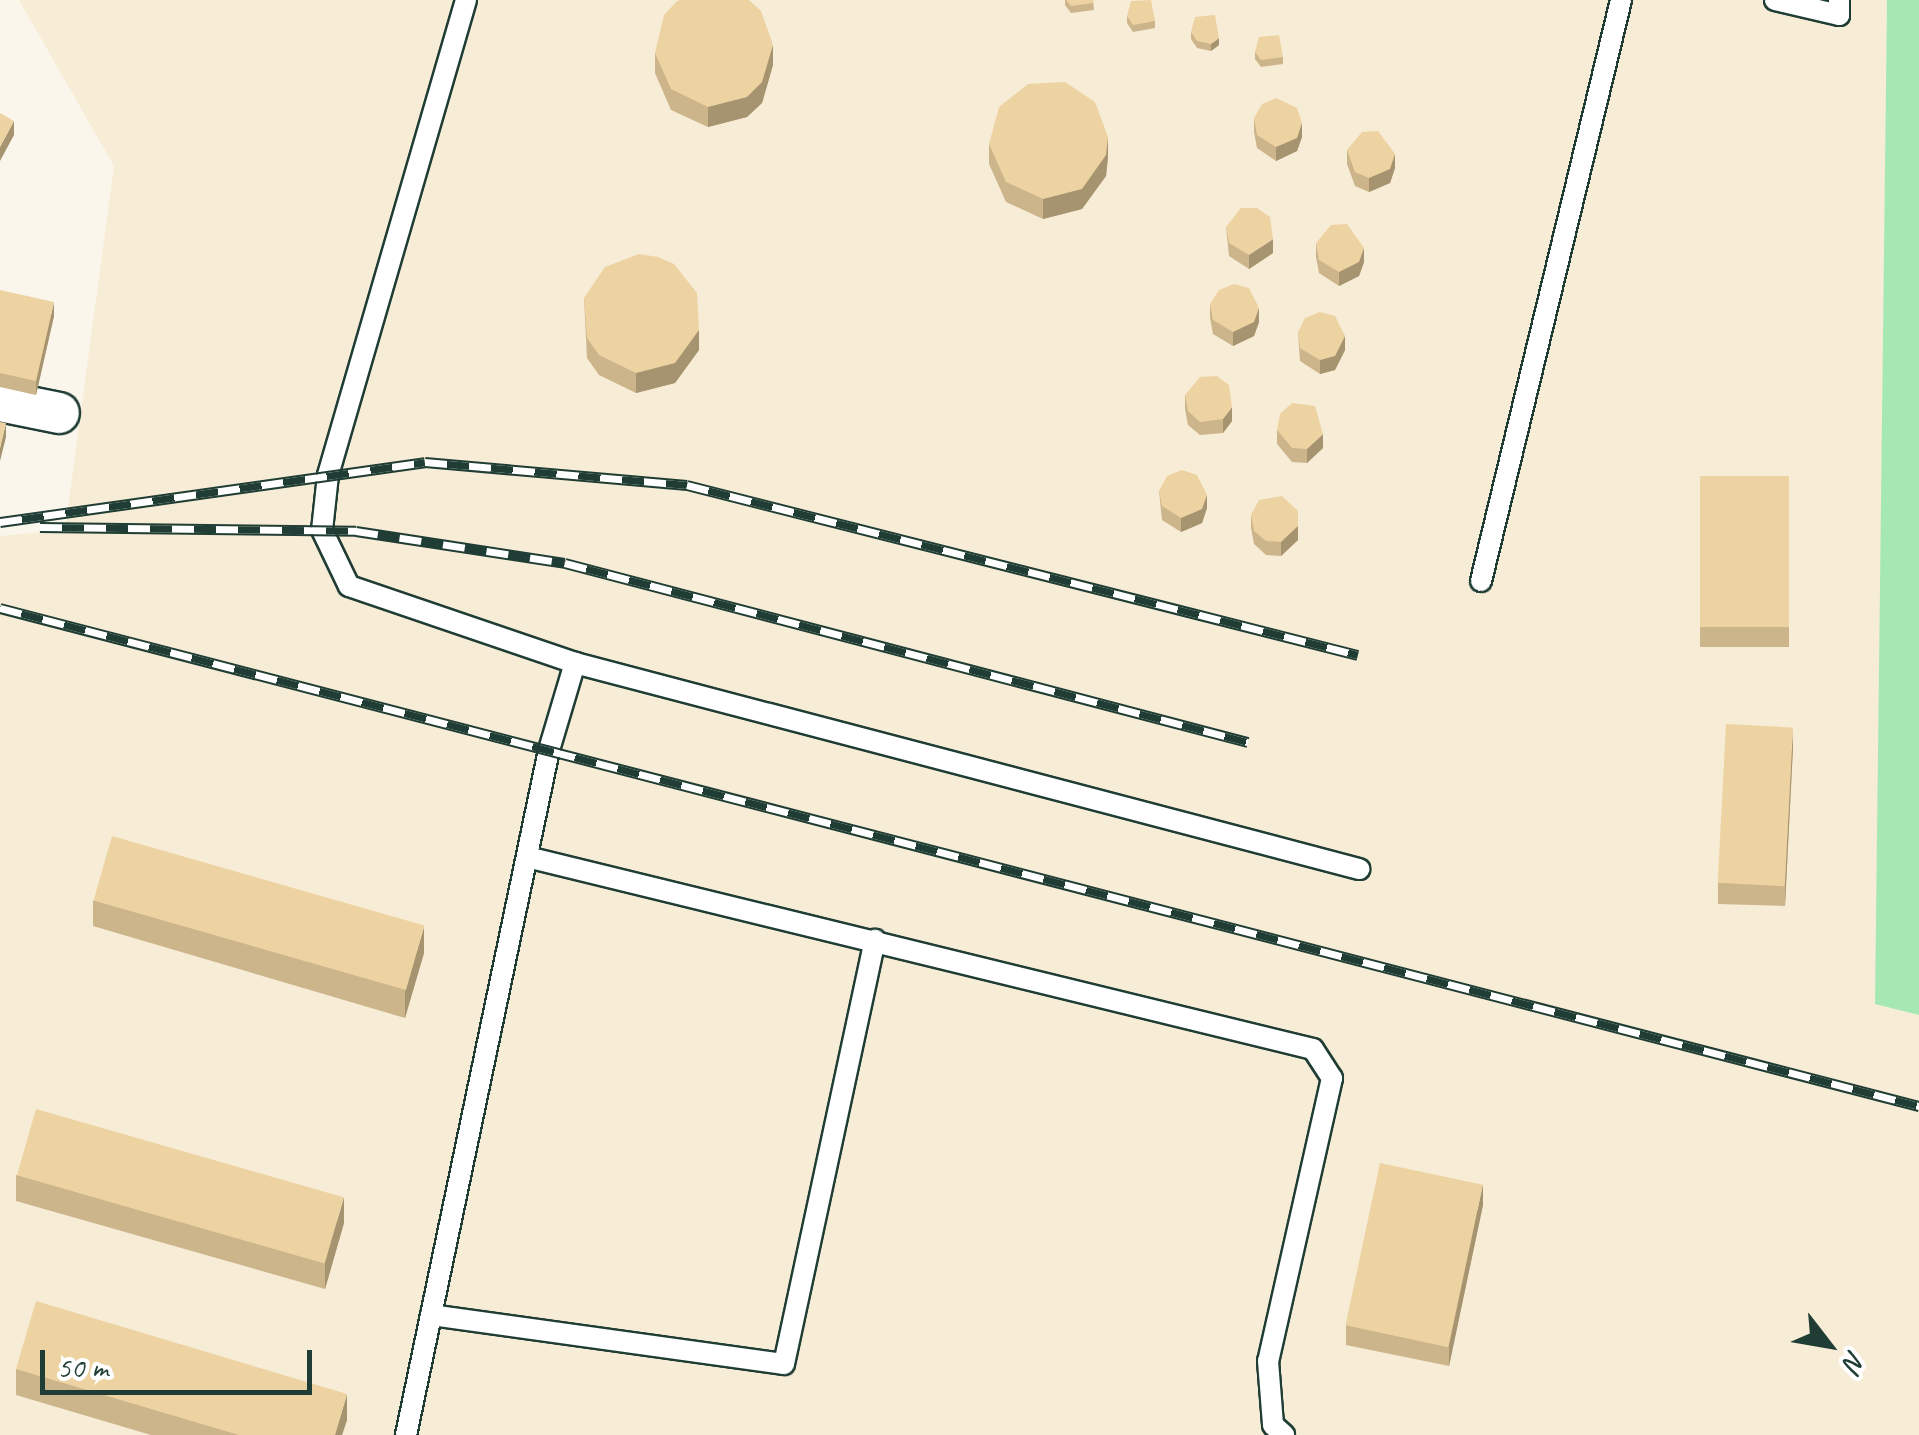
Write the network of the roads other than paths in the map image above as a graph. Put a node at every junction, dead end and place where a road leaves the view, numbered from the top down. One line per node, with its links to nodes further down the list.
1 (466, 0): 8 (lane)
2 (1621, 0): 7 (lane)
3 (1776, 0): 4 (lane)
4 (1839, 0)
5 (0, 401): 6 (street)
6 (59, 413)
7 (1481, 582)
8 (575, 663): 9 (lane); 10 (lane)
9 (527, 858): 11 (lane); 12 (lane)
10 (1360, 869)
11 (875, 940): 12 (lane); 14 (lane)
12 (431, 1315): 13 (lane)
13 (406, 1435)
14 (1284, 1435)

